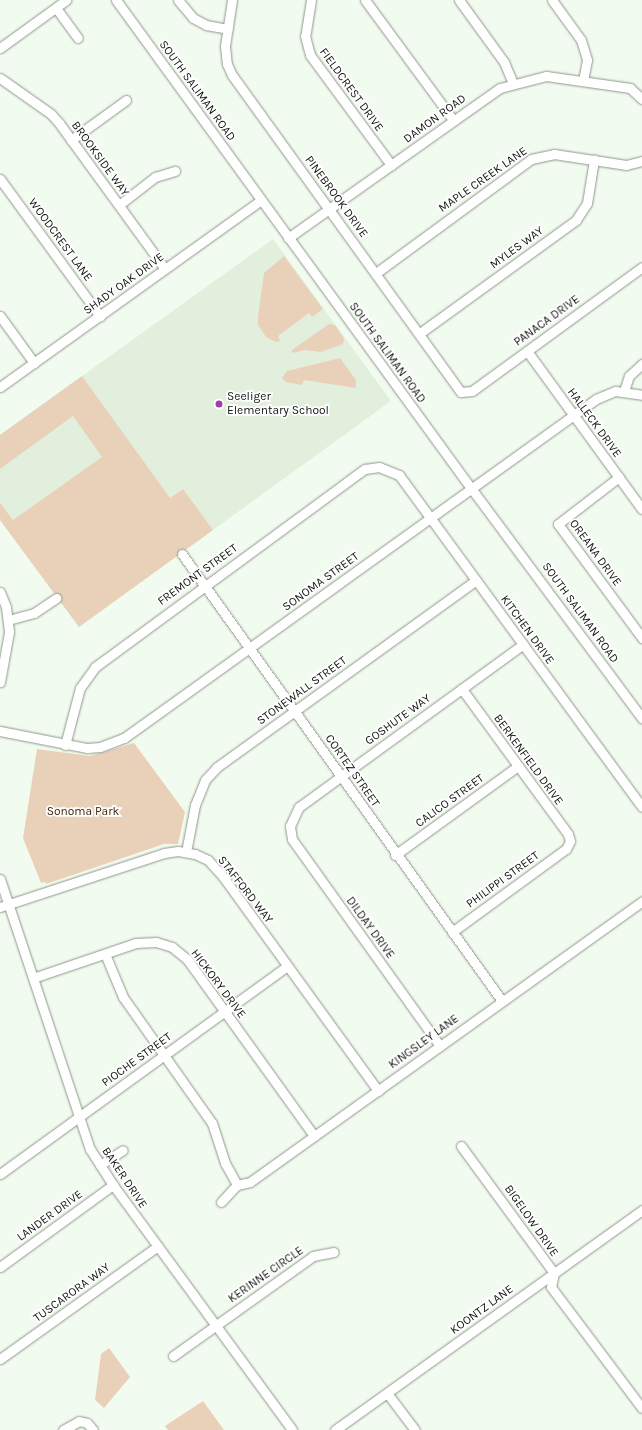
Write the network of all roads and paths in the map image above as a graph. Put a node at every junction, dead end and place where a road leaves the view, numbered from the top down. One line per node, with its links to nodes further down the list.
1 (66, 0): 9 (street)
2 (116, 0): 25 (street, SOUTH SALIMAN ROAD)
3 (178, 0): 10 (street)
4 (232, 0): 10 (street, PINEBROOK DRIVE)
5 (311, 0): 22 (street, FIELDCREST DRIVE)
6 (365, 0): 18 (street)
7 (459, 0): 15 (street)
8 (552, 0): 14 (street)
9 (56, 8): 11 (street); 12 (street)
10 (228, 30): 27 (street, PINEBROOK DRIVE)
11 (78, 38)
12 (0, 48)
13 (0, 78): 19 (street, BROOKSIDE WAY)
14 (584, 80): 15 (street, DAMON ROAD); 16 (street, DAMON ROAD)
15 (513, 83): 18 (street, DAMON ROAD)
16 (642, 99)
17 (126, 100): 19 (street)
18 (453, 120): 22 (street, DAMON ROAD)
19 (71, 140): 26 (street, BROOKSIDE WAY)
20 (594, 160): 21 (street, MAPLE CREEK LANE); 31 (street, MAPLE CREEK LANE); 34 (street, MYLES WAY)
21 (642, 161)
22 (391, 165): 27 (street, DAMON ROAD)
23 (175, 171): 26 (street)
24 (0, 179): 33 (street, WOODCREST LANE)
25 (261, 200): 28 (street, SOUTH SALIMAN ROAD); 30 (street, SHADY OAK DRIVE)
26 (119, 205): 30 (street, BROOKSIDE WAY)
27 (330, 209): 28 (street, DAMON ROAD); 31 (street, PINEBROOK DRIVE)
28 (288, 238): 45 (street, SOUTH SALIMAN ROAD)
29 (642, 267): 35 (street, PANACA DRIVE)
30 (165, 269): 33 (street, SHADY OAK DRIVE)
31 (376, 273): 34 (street, PINEBROOK DRIVE)
32 (0, 316): 36 (street)
33 (100, 316): 36 (street, SHADY OAK DRIVE)
34 (420, 333): 39 (street, PINEBROOK DRIVE)
35 (527, 351): 39 (street, PANACA DRIVE); 42 (street, HALLECK DRIVE)
36 (34, 363): 38 (street, SHADY OAK DRIVE)
37 (642, 364): 40 (street)
38 (0, 387)
39 (466, 392)
40 (624, 392): 41 (street, SONOMA STREET); 42 (street, SONOMA STREET)
41 (642, 395)
42 (573, 415): 44 (street, HALLECK DRIVE); 45 (street, SONOMA STREET)
43 (390, 469): 47 (street, KITCHEN DRIVE); 50 (street, FREMONT STREET)
44 (619, 477): 46 (street, HALLECK DRIVE); 54 (street, OREANA DRIVE)
45 (471, 489): 47 (street, SONOMA STREET); 60 (street, SOUTH SALIMAN ROAD)
46 (642, 509)
47 (431, 518): 49 (street, KITCHEN DRIVE); 56 (street, SONOMA STREET)
48 (182, 554): 50 (street, CORTEZ STREET)
49 (476, 580): 55 (street, KITCHEN DRIVE); 59 (street, STONEWALL STREET)
50 (205, 586): 56 (street, CORTEZ STREET); 62 (street, FREMONT STREET)
51 (0, 592): 53 (street)
52 (56, 598): 53 (street)
53 (8, 620): 57 (street)
54 (642, 638)
55 (523, 644): 58 (street, GOSHUTE WAY); 65 (street, KITCHEN DRIVE)
56 (250, 648): 59 (street, CORTEZ STREET); 62 (street, SONOMA STREET)
57 (0, 682)
58 (462, 689): 63 (street, BERKENFIELD DRIVE); 64 (street, GOSHUTE WAY)
59 (295, 711): 64 (street, CORTEZ STREET); 68 (street, STONEWALL STREET)
60 (642, 718)
61 (0, 731): 62 (street, SONOMA STREET)
62 (65, 745)
63 (518, 766): 67 (street, BERKENFIELD DRIVE); 69 (street, CALICO STREET)
64 (340, 777): 66 (street, GOSHUTE WAY); 69 (street, CORTEZ STREET)
65 (642, 807)
66 (292, 820): 79 (street, DILDAY DRIVE)
67 (568, 846): 73 (street, PHILIPPI STREET)
68 (186, 852): 72 (street, STAFFORD WAY); 75 (street, STAFFORD WAY)
69 (396, 855): 73 (street, CORTEZ STREET)
70 (0, 879): 72 (street, BAKER DRIVE)
71 (642, 901): 77 (street, KINGSLEY LANE)
72 (4, 906): 76 (street, BAKER DRIVE)
73 (452, 932): 77 (street, CORTEZ STREET)
74 (105, 954): 76 (street, HICKORY DRIVE); 78 (street, HICKORY DRIVE); 80 (street)
75 (288, 966): 78 (street, PIOCHE STREET); 81 (street, STAFFORD WAY)
76 (33, 978): 82 (street, BAKER DRIVE)
77 (502, 1001): 79 (street, KINGSLEY LANE)
78 (225, 1011): 80 (street, PIOCHE STREET); 83 (street, HICKORY DRIVE)
79 (440, 1046): 81 (street, KINGSLEY LANE)
80 (163, 1056): 82 (street, PIOCHE STREET); 89 (street)
81 (378, 1091): 83 (street, KINGSLEY LANE)
82 (79, 1116): 86 (street, BAKER DRIVE); 87 (street, PIOCHE STREET)
83 (314, 1136): 89 (street, KINGSLEY LANE)
84 (461, 1146): 95 (street, BIGELOW DRIVE)
85 (123, 1150): 86 (street)
86 (100, 1165): 88 (street, BAKER DRIVE)
87 (0, 1174)
88 (113, 1185): 92 (street, BAKER DRIVE); 94 (street, LANDER DRIVE)
89 (236, 1186): 90 (street, KINGSLEY LANE)
90 (222, 1202)
91 (642, 1210): 95 (street, KOONTZ LANE)
92 (158, 1246): 96 (street, BAKER DRIVE); 98 (street, TUSCARORA WAY)
93 (334, 1252): 96 (street, KERINNE CIRCLE)
94 (0, 1267)
95 (554, 1273): 99 (street, KOONTZ LANE); 100 (street, BIGELOW DRIVE)
96 (215, 1326): 97 (street, KERINNE CIRCLE); 103 (street, BAKER DRIVE)
97 (173, 1356)
98 (0, 1359)
99 (387, 1393): 104 (street, KOONTZ LANE); 105 (street)
100 (642, 1408)
101 (63, 1430): 102 (street)
102 (93, 1430)
103 (292, 1430)
104 (335, 1430)
105 (414, 1430)

